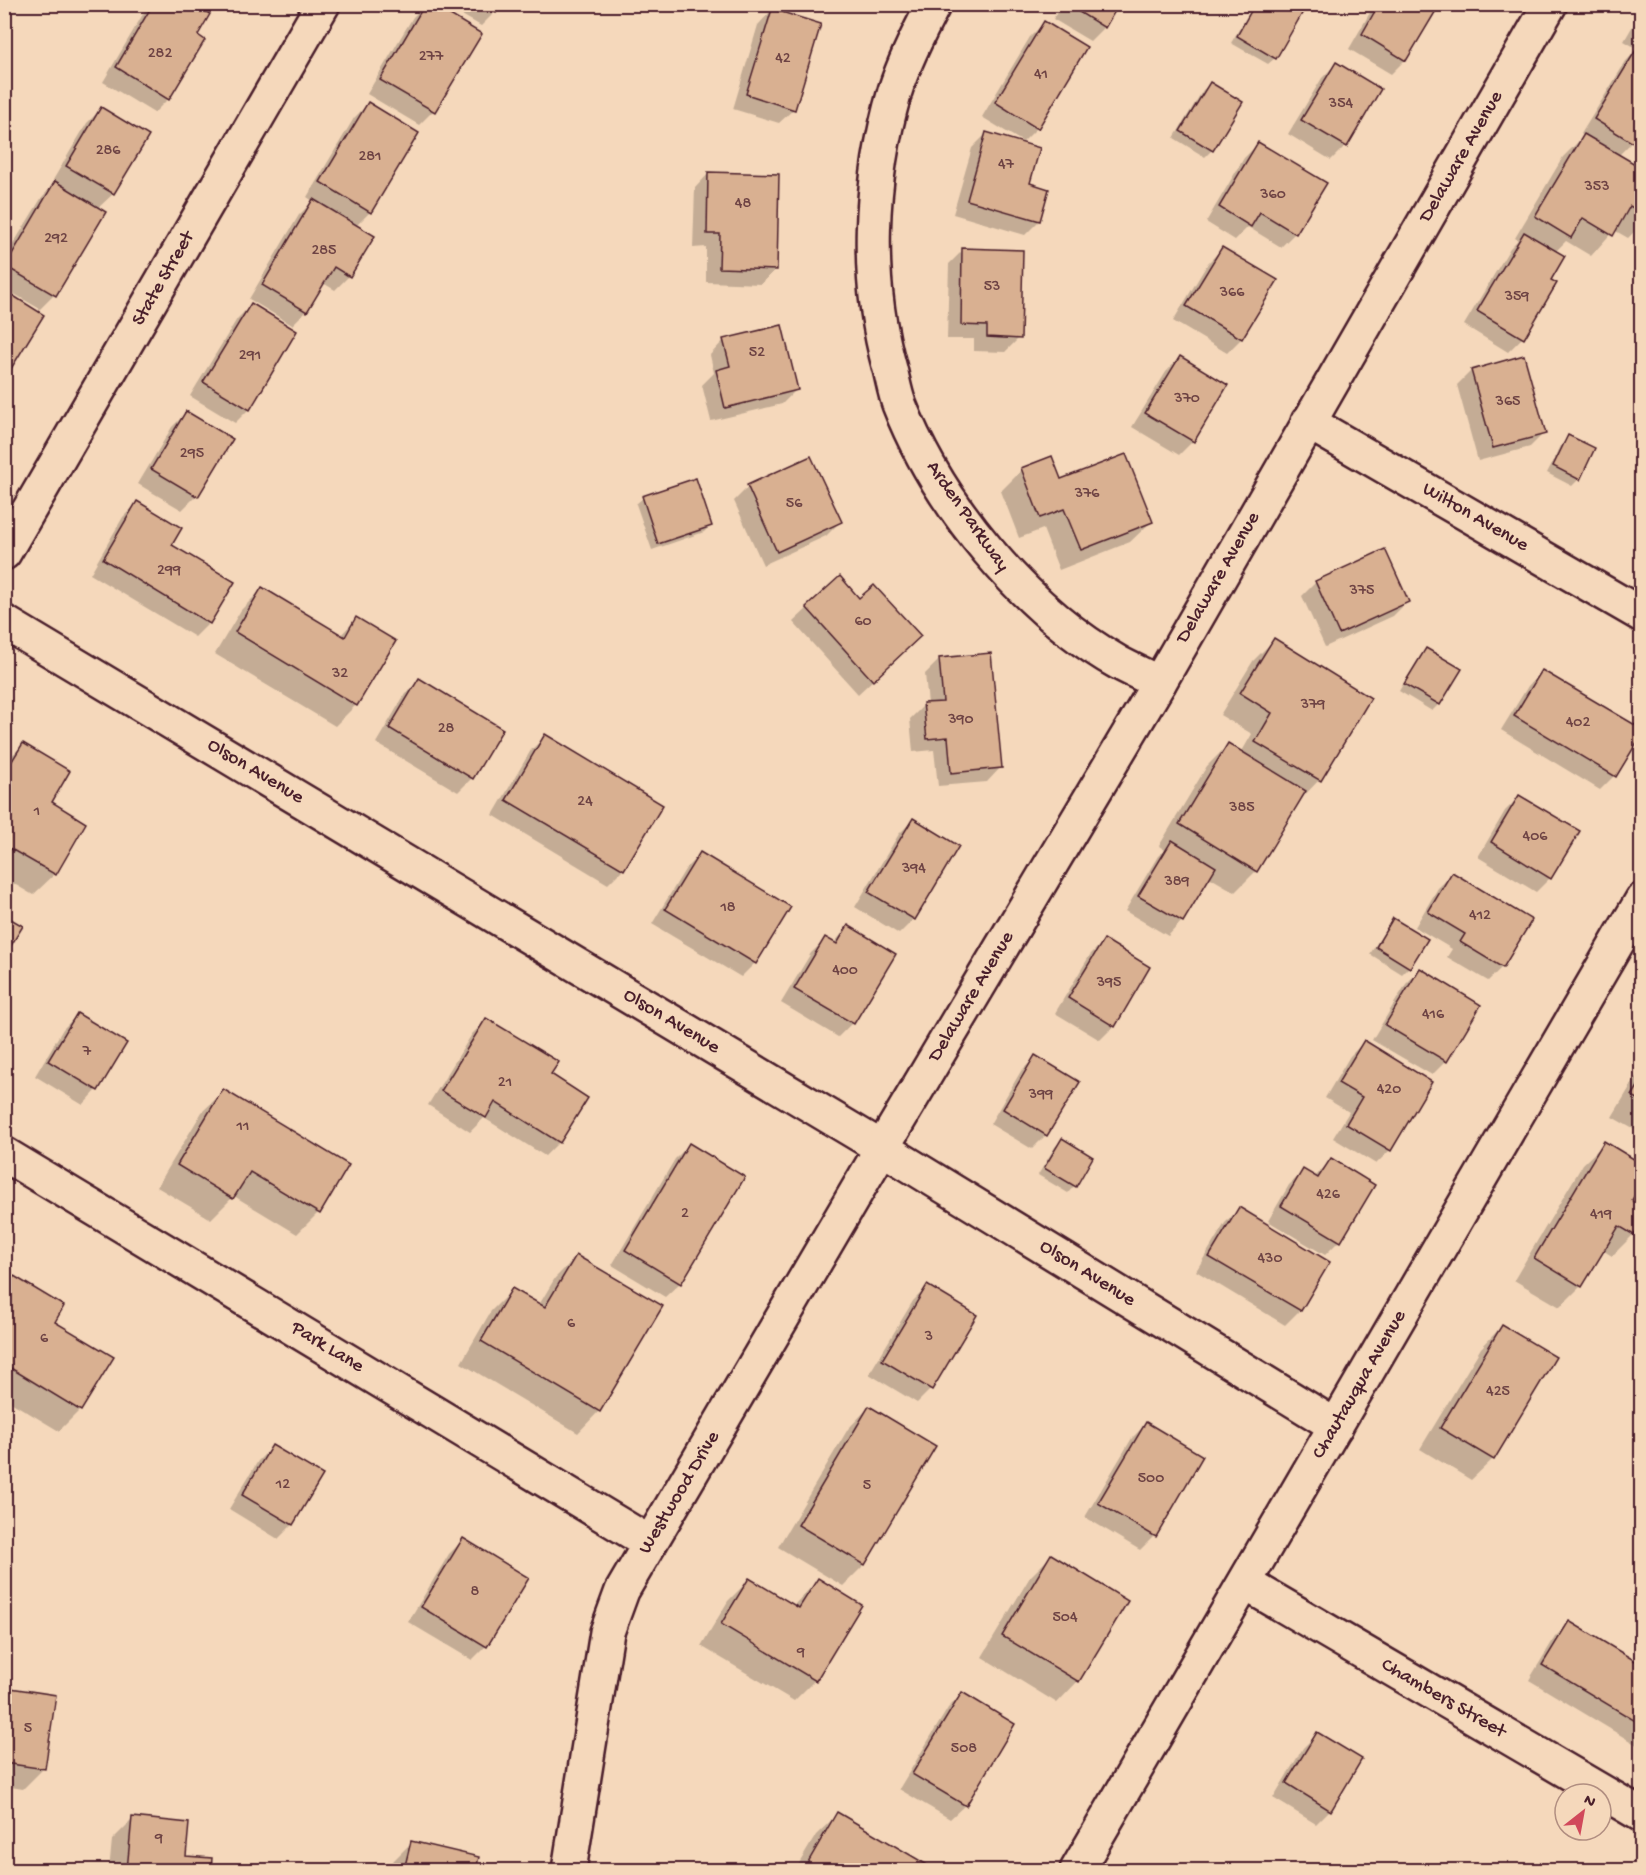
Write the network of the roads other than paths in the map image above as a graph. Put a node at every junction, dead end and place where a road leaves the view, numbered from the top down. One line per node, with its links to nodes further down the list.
1 (323, 4): 5 (street, State Street)
2 (934, 4): 8 (street, Arden Parkway)
3 (1550, 4): 4 (street, Delaware Avenue)
4 (1308, 422): 6 (street, Wilton Avenue); 8 (street, Delaware Avenue)
5 (4, 553)
6 (1641, 615)
7 (4, 622): 10 (street, Olson Avenue)
8 (1159, 683): 10 (street, Delaware Avenue)
9 (1641, 900): 12 (street, Chautauqua Avenue)
10 (882, 1148): 12 (street, Olson Avenue); 13 (street, Westwood Drive)
11 (4, 1154): 13 (street, Park Lane)
12 (1336, 1426): 14 (street, Chautauqua Avenue)
13 (650, 1543): 16 (street, Westwood Drive)
14 (1245, 1583): 15 (street, Chambers Street); 17 (street, Chautauqua Avenue)
15 (1641, 1815)
16 (569, 1870)
17 (1077, 1870)

